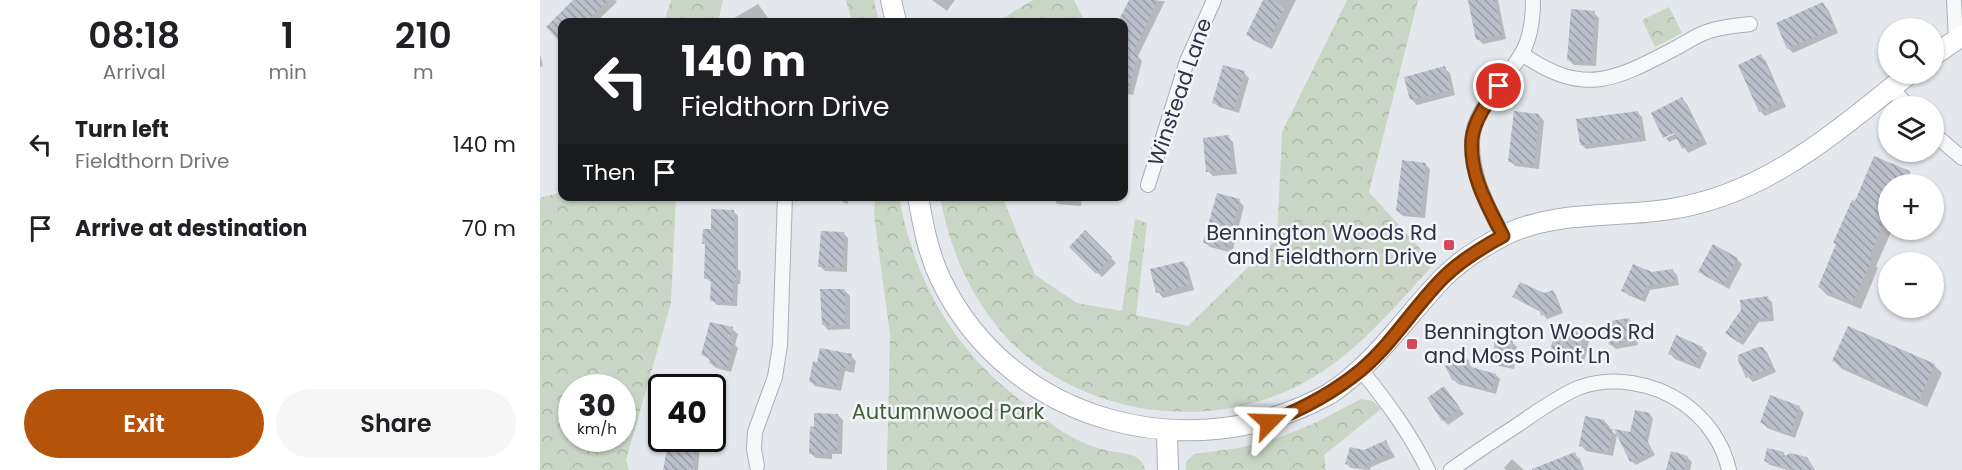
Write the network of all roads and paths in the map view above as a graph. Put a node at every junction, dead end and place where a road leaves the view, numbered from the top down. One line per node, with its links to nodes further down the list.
1 (891, 0): 5 (street)
2 (1214, 0): 15 (street, Winstead Lane)
3 (1533, 0): 9 (street)
4 (1954, 0): 7 (street)
5 (895, 18)
6 (1750, 24): 9 (street)
7 (1959, 37): 8 (street)
8 (1944, 48)
9 (1522, 54): 18 (street)
10 (1896, 84): 11 (street)
11 (1891, 88): 12 (street); 18 (street)
12 (1899, 96)
13 (1944, 143): 14 (street)
14 (1962, 158)
15 (1148, 185)
16 (785, 201): 21 (street)
17 (919, 201): 20 (street)
18 (1503, 236): 19 (street)
19 (1361, 370): 20 (street); 23 (street)
20 (1167, 435): 22 (street)
21 (757, 466)
22 (1168, 470)
23 (1428, 470)
24 (1450, 470): 25 (street)
25 (1729, 470)

